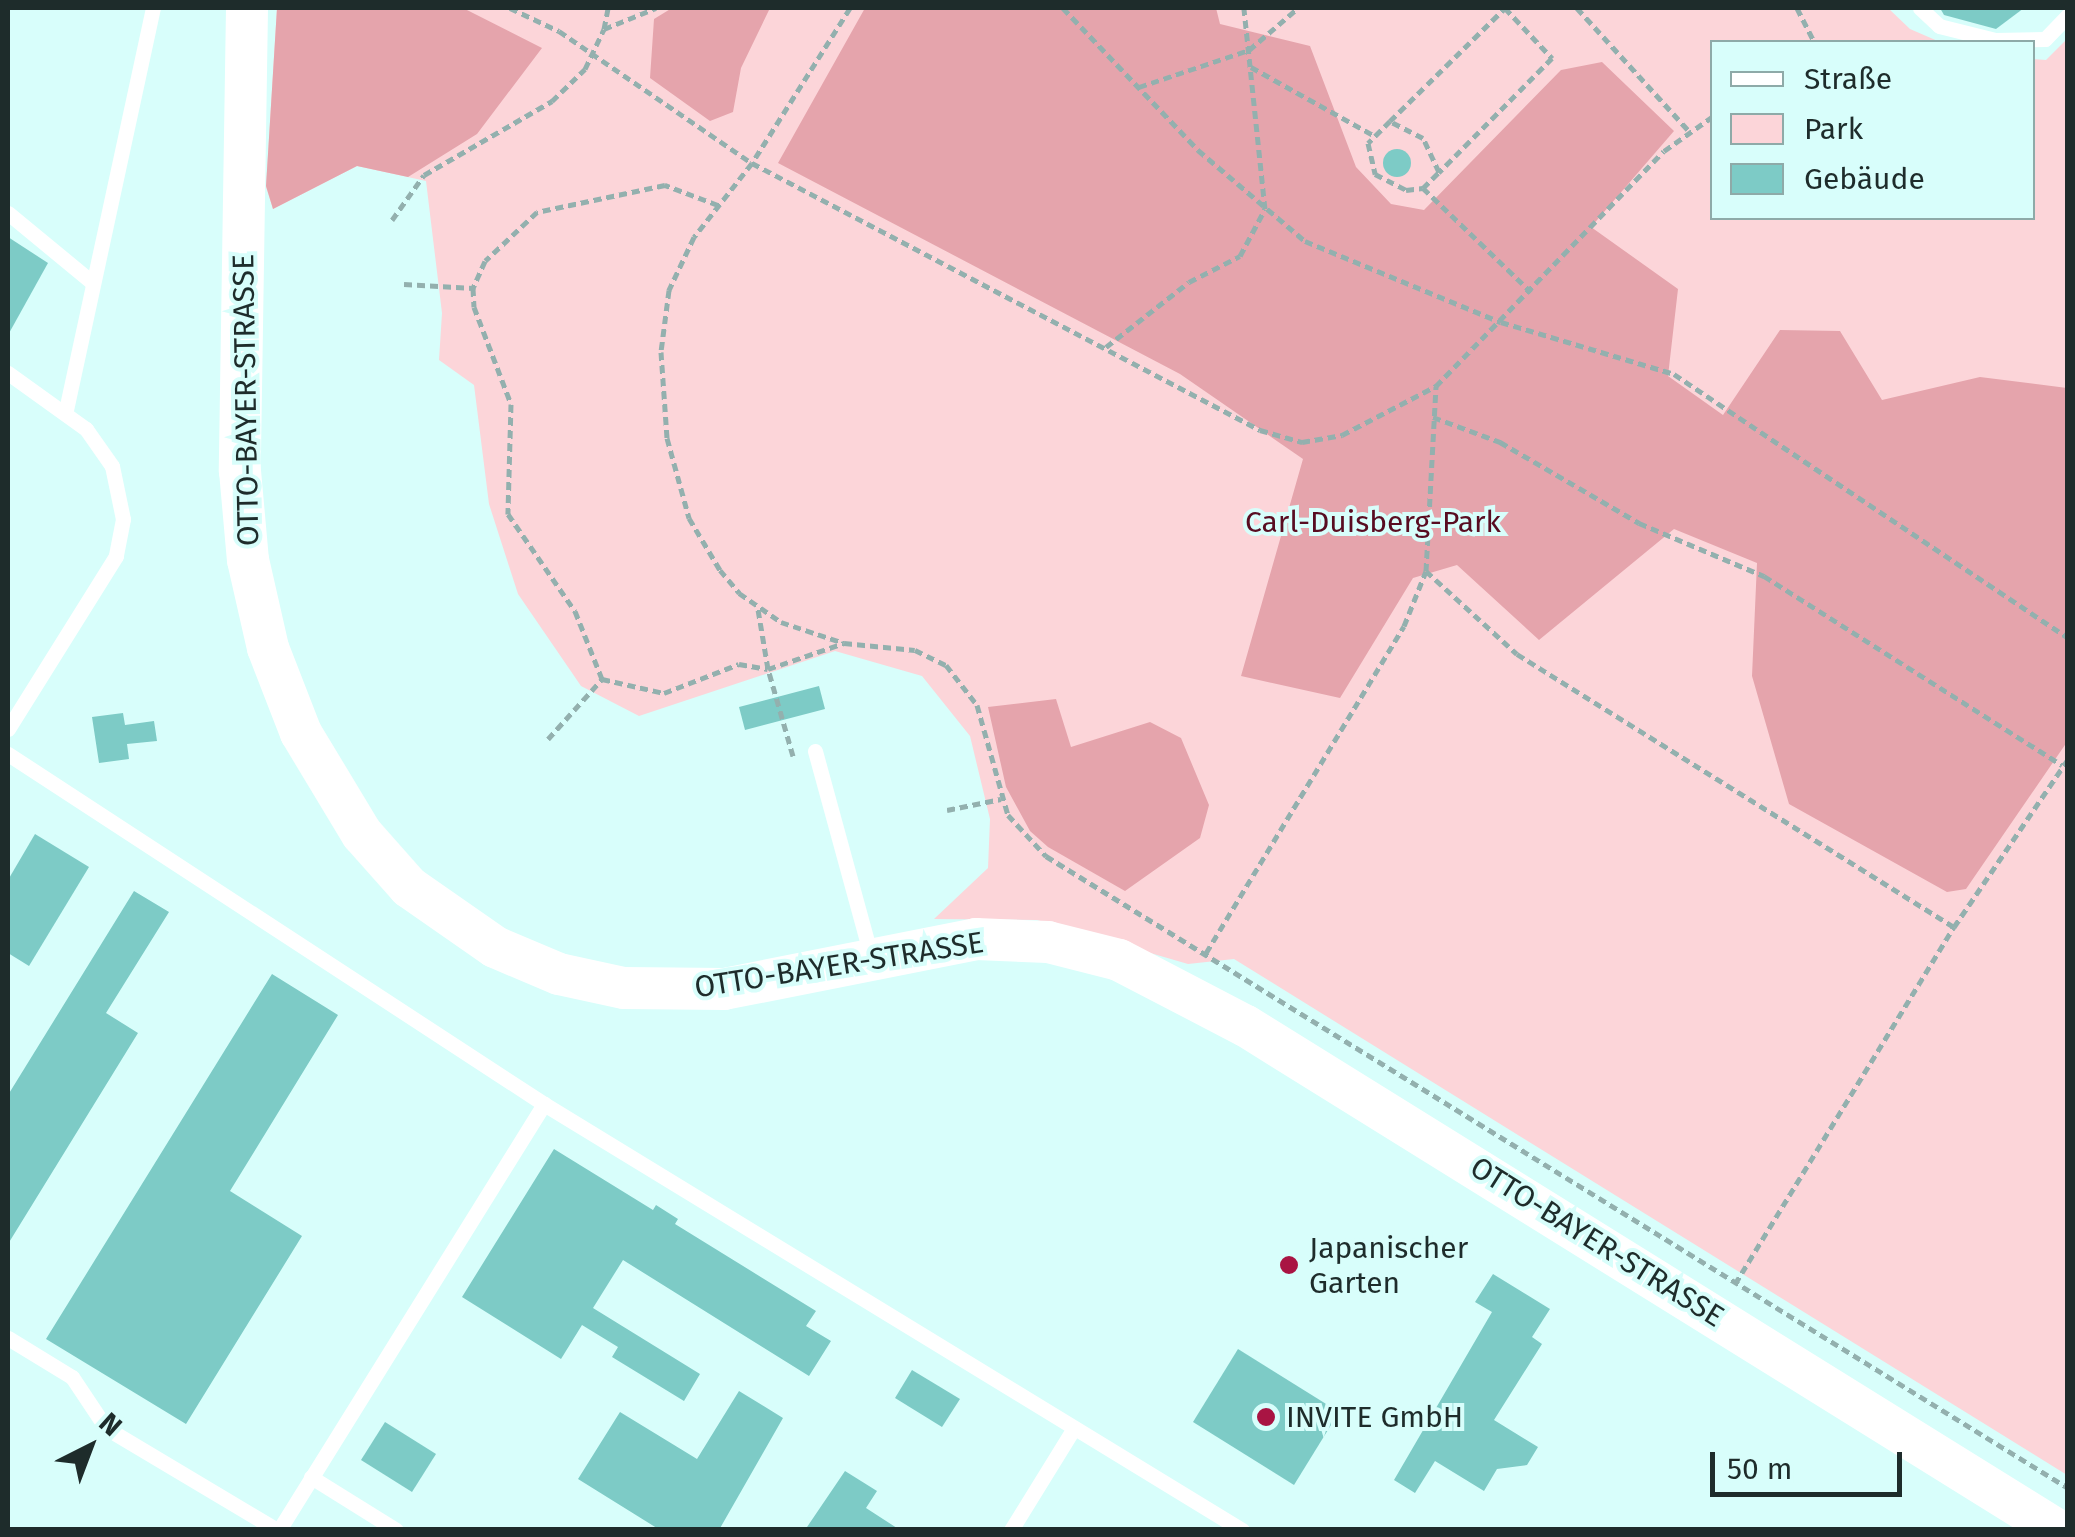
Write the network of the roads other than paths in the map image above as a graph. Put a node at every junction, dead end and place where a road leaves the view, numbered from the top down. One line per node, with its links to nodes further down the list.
1 (153, 8): 6 (lane)
2 (247, 8): 12 (street, OTTO-BAYER-STRASSE)
3 (1920, 8): 4 (lane)
4 (2068, 15)
5 (8, 214): 6 (lane)
6 (93, 283): 8 (lane)
7 (8, 373): 8 (lane)
8 (66, 410): 9 (lane)
9 (8, 729)
10 (815, 752): 12 (lane)
11 (8, 754): 13 (lane)
12 (871, 956): 21 (street, OTTO-BAYER-STRASSE)
13 (544, 1104): 15 (lane); 16 (lane)
14 (8, 1338): 17 (lane)
15 (1074, 1428): 19 (lane); 20 (lane)
16 (312, 1477): 17 (lane); 18 (lane)
17 (278, 1530)
18 (396, 1530)
19 (1011, 1530)
20 (1242, 1530)
21 (2057, 1530)

